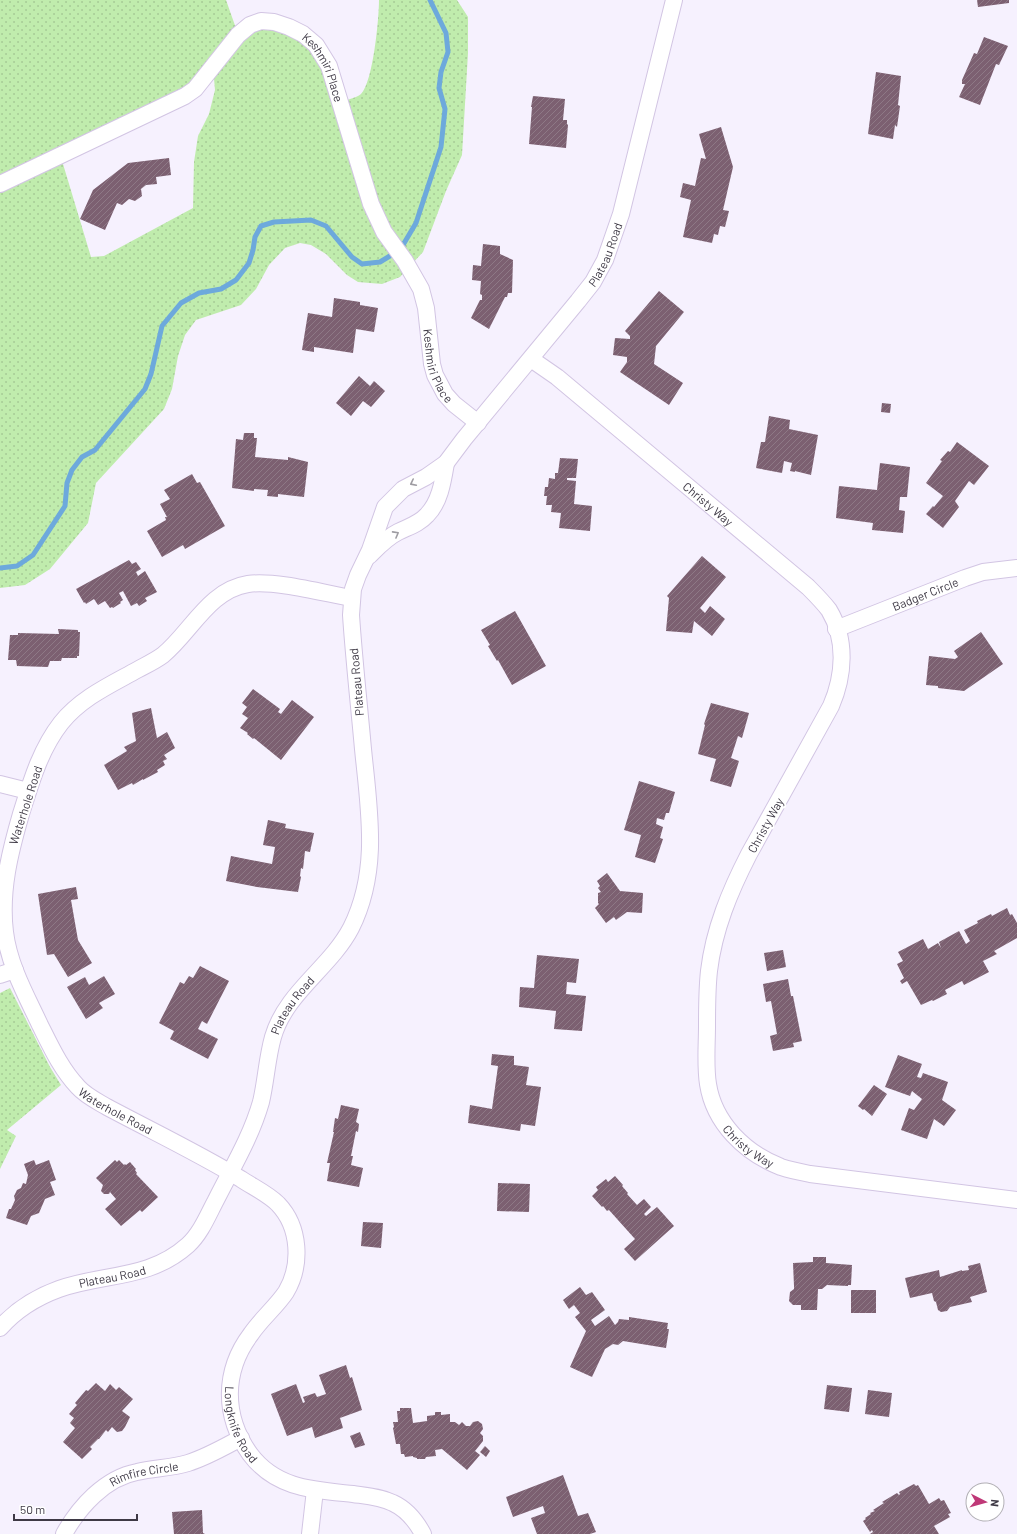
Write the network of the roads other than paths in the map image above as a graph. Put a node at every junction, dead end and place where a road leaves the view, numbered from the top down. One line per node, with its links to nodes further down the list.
1 (674, 0): 3 (street, Plateau Road)
2 (0, 184): 4 (street, Keshmiri Place)
3 (531, 359): 4 (street, Plateau Road); 9 (street, Christy Way)
4 (478, 423): 5 (street, Plateau Road)
5 (446, 463): 6 (street, Plateau Road, one-way to 6); 6 (street, Plateau Road, one-way to 5)
6 (366, 559): 8 (street, Plateau Road)
7 (1017, 568): 9 (street, Badger Circle)
8 (351, 598): 11 (street, Waterhole Road); 14 (street, Plateau Road)
9 (836, 629): 15 (street, Christy Way)
10 (0, 784): 11 (street)
11 (28, 791): 12 (street, Waterhole Road)
12 (15, 970): 13 (street); 14 (street, Waterhole Road)
13 (0, 975)
14 (230, 1172): 16 (street, Plateau Road); 17 (street, Longknife Road)
15 (1017, 1200)
16 (0, 1328)
17 (241, 1438): 18 (street, Longknife Road); 19 (street, Rimfire Circle)
18 (315, 1490): 20 (street); 21 (street, Longknife Road)
19 (64, 1534)
20 (310, 1534)
21 (423, 1534)

